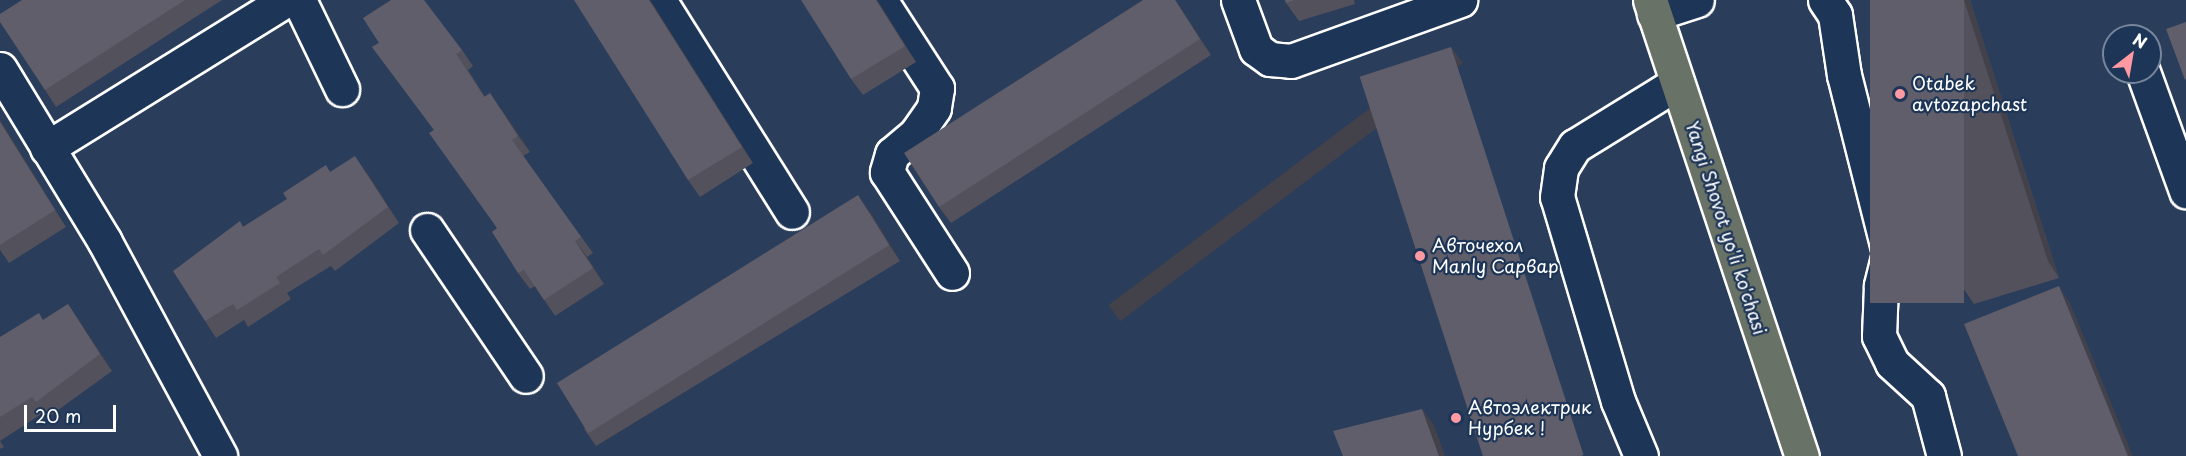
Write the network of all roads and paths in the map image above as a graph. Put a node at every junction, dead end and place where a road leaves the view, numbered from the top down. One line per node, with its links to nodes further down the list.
1 (286, 0): 15 (street)
2 (300, 0): 14 (street)
3 (659, 0): 17 (street)
4 (880, 0): 19 (street)
5 (1238, 0): 9 (street)
6 (1460, 0): 9 (street)
7 (1697, 0): 10 (street)
8 (1825, 0): 24 (street)
9 (1419, 7)
10 (1652, 7): 12 (main road, Yangi Shovot yo'li ko'chasi)
11 (0, 69): 15 (street)
12 (1677, 83): 22 (street); 23 (main road, Yangi Shovot yo'li ko'chasi)
13 (2147, 84): 16 (street)
14 (342, 89)
15 (47, 148): 21 (street)
16 (2186, 191)
17 (792, 212)
18 (427, 230): 20 (street)
19 (952, 273)
20 (526, 376)
21 (220, 456)
22 (1641, 456)
23 (1802, 456)
24 (1944, 456)

